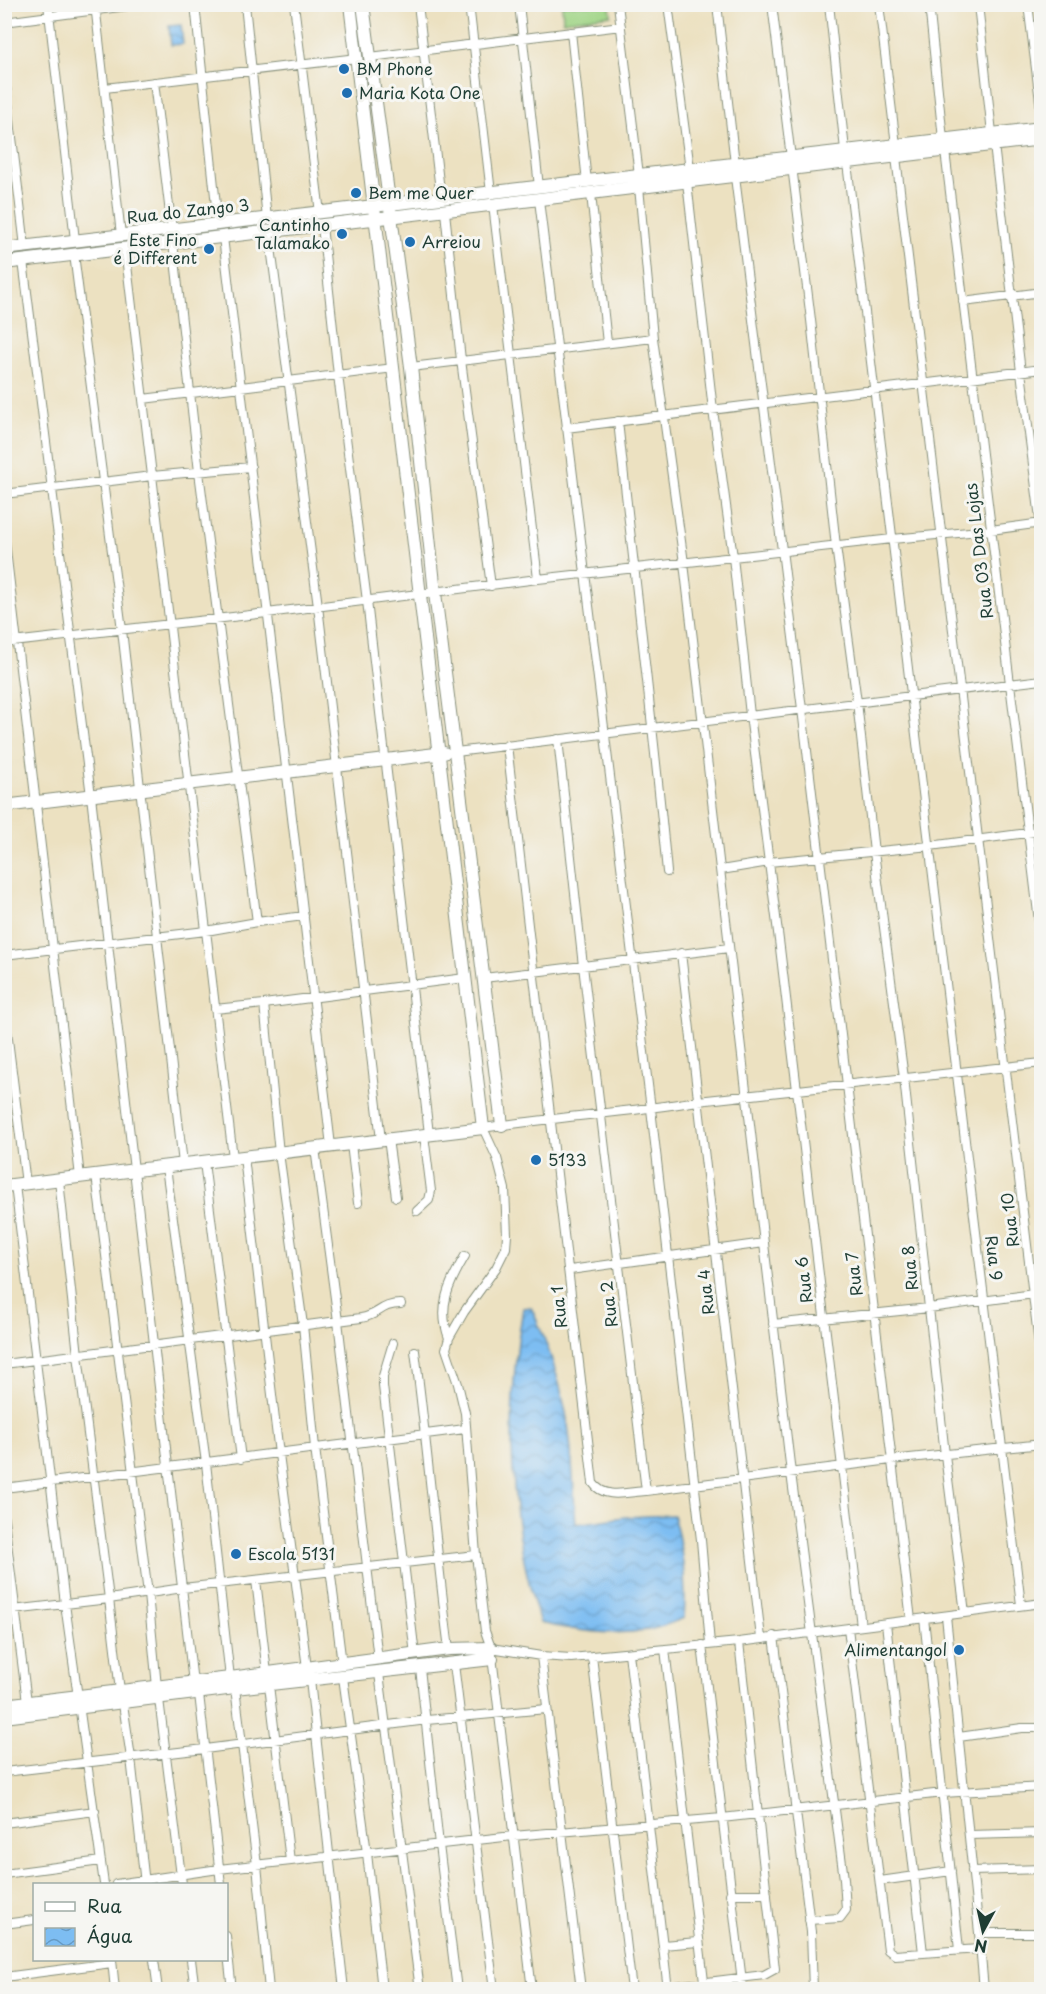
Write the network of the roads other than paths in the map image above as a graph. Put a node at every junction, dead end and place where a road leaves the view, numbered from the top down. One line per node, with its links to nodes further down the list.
1 (48, 4): 21 (street)
2 (143, 4): 20 (street)
3 (195, 4): 32 (street)
4 (245, 4): 31 (street)
5 (294, 4): 29 (street)
6 (350, 4): 28 (street)
7 (363, 4): 28 (street)
8 (418, 4): 27 (street)
9 (469, 4): 26 (street)
10 (519, 4): 25 (street)
11 (618, 4): 23 (street)
12 (668, 4): 43 (street)
13 (717, 4): 44 (street, Rua 7)
14 (772, 4): 42 (street, Rua 8)
15 (829, 4): 41 (street, Rua 9)
16 (879, 4): 40 (street, Rua 10)
17 (928, 4): 39 (street, Rua 03 Das Lojas)
18 (978, 4): 38 (street)
19 (1028, 4): 35 (street)
20 (95, 7): 21 (street); 34 (street)
21 (49, 16): 22 (street); 59 (street)
22 (4, 22)
23 (621, 26): 24 (street); 45 (street)
24 (571, 32): 25 (street); 47 (street)
25 (524, 38): 26 (street); 48 (street)
26 (474, 44): 27 (street); 49 (street)
27 (423, 50): 28 (street); 50 (street)
28 (363, 57): 29 (street); 51 (street); 52 (street)
29 (302, 65): 31 (street); 53 (street)
30 (4, 70): 60 (street)
31 (253, 70): 32 (street); 55 (street)
32 (202, 76): 33 (street); 54 (street)
33 (154, 82): 34 (street); 57 (street)
34 (105, 88): 56 (street)
35 (1041, 118)
36 (1041, 128): 38 (street)
37 (1041, 138): 38 (street)
38 (993, 139): 39 (street); 67 (street)
39 (944, 145): 40 (street); 68 (street, Rua 03 Das Lojas)
40 (896, 151): 41 (street); 81 (street, Rua 10)
41 (846, 156): 42 (street); 83 (street, Rua 9)
42 (791, 164): 44 (street); 85 (street, Rua 8)
43 (690, 169): 44 (street); 45 (street)
44 (735, 170): 46 (street); 87 (street, Rua 7)
45 (639, 181): 46 (street); 47 (street); 69 (street)
46 (687, 182): 88 (street, Rua 6)
47 (589, 188): 48 (street); 70 (street)
48 (539, 194): 49 (street); 71 (street)
49 (492, 199): 50 (street); 72 (street)
50 (443, 205): 51 (street); 73 (street)
51 (391, 211): 52 (street); 75 (street)
52 (376, 213): 53 (street); 74 (street)
53 (321, 219): 55 (street); 78 (street)
54 (218, 225): 55 (street, Rua do Zango 3); 57 (street, Rua do Zango 3)
55 (268, 225): 58 (street); 80 (street)
56 (121, 235): 57 (street, Rua do Zango 3); 59 (street, Rua do Zango 3)
57 (173, 236): 58 (street); 61 (street); 84 (street)
58 (223, 237): 82 (street)
59 (75, 240): 60 (street, Rua do Zango 3)
60 (25, 247): 62 (street, Rua do Zango 3)
61 (125, 248): 63 (street); 86 (street)
62 (4, 249)
63 (74, 254): 64 (street); 95 (street)
64 (23, 261): 65 (street); 96 (street)
65 (4, 263)
66 (1041, 292): 67 (street)
67 (1012, 296): 68 (street); 77 (street)
68 (963, 302): 79 (street, Rua 03 Das Lojas)
69 (653, 338): 70 (street); 89 (street)
70 (607, 343): 71 (street)
71 (558, 349): 72 (street); 91 (street)
72 (509, 354): 73 (street); 110 (street)
73 (461, 360): 75 (street); 111 (street)
74 (394, 368): 78 (street); 113 (street)
75 (411, 368): 112 (street)
76 (1041, 369): 77 (street)
77 (1020, 372): 79 (street); 98 (street)
78 (338, 375): 80 (street); 114 (street)
79 (973, 377): 81 (street); 100 (street, Rua 03 Das Lojas)
80 (288, 382): 82 (street); 115 (street)
81 (922, 384): 83 (street); 102 (street, Rua 10)
82 (242, 387): 84 (street); 92 (street)
83 (874, 390): 85 (street); 103 (street, Rua 9)
84 (191, 393): 86 (street); 93 (street)
85 (819, 396): 87 (street); 104 (street, Rua 8)
86 (143, 399): 94 (street)
87 (763, 404): 88 (street); 105 (street, Rua 7)
88 (713, 410): 89 (street); 106 (street, Rua 6)
89 (665, 416): 90 (street); 107 (street)
90 (618, 421): 91 (street); 108 (street)
91 (566, 428): 109 (street)
92 (251, 467): 93 (street); 116 (street)
93 (199, 472): 94 (street); 117 (street)
94 (152, 476): 95 (street); 118 (street)
95 (103, 482): 96 (street); 119 (street)
96 (54, 488): 97 (street); 120 (street)
97 (4, 494)
98 (1041, 523): 99 (street); 100 (street)
99 (1041, 528)
100 (991, 531): 102 (street); 124 (street, Rua 03 Das Lojas)
101 (4, 533): 121 (street)
102 (941, 534): 103 (street); 125 (street, Rua 10)
103 (892, 539): 104 (street); 126 (street, Rua 9)
104 (836, 546): 105 (street); 127 (street, Rua 8)
105 (782, 552): 106 (street); 128 (street, Rua 7)
106 (733, 557): 107 (street); 129 (street, Rua 6)
107 (684, 563): 108 (street); 130 (street)
108 (634, 569): 109 (street); 131 (street)
109 (586, 574): 110 (street); 132 (street)
110 (538, 579): 111 (street)
111 (491, 586): 112 (street)
112 (435, 593): 113 (street); 135 (street)
113 (419, 595): 114 (street); 136 (street)
114 (367, 601): 115 (street); 137 (street)
115 (318, 606): 116 (street); 138 (street)
116 (267, 613): 117 (street); 139 (street)
117 (219, 618): 118 (street); 140 (street)
118 (171, 624): 119 (street); 141 (street)
119 (122, 630): 120 (street); 142 (street)
120 (70, 636): 121 (street); 143 (street)
121 (18, 642): 122 (street); 144 (street)
122 (4, 643)
123 (1041, 680): 124 (street)
124 (1009, 683): 125 (street); 147 (street, Rua 03 Das Lojas)
125 (961, 689): 126 (street); 148 (street, Rua 10)
126 (911, 696): 127 (street); 149 (street, Rua 9)
127 (858, 702): 128 (street); 150 (street, Rua 8)
128 (802, 709): 129 (street); 151 (street, Rua 7)
129 (750, 716): 130 (street); 152 (street, Rua 6)
130 (703, 721): 131 (street); 153 (street)
131 (654, 728): 132 (street); 154 (street)
132 (606, 734): 133 (street); 166 (street)
133 (558, 739): 134 (street); 167 (street, Rua 2)
134 (507, 745): 135 (street); 168 (street, Rua 1)
135 (456, 752): 136 (street); 170 (street)
136 (437, 754): 137 (street); 169 (street)
137 (384, 760): 138 (street); 171 (street)
138 (338, 766): 139 (street); 172 (street)
139 (287, 772): 140 (street); 156 (street)
140 (239, 778): 141 (street); 157 (street)
141 (189, 784): 142 (street); 158 (street)
142 (140, 790): 143 (street); 159 (street)
143 (91, 796): 144 (street); 160 (street)
144 (36, 802): 145 (street); 163 (street)
145 (4, 806)
146 (1041, 831): 147 (street)
147 (1027, 833): 148 (street); 155 (street, Rua 03 Das Lojas)
148 (979, 840): 149 (street); 178 (street, Rua 10)
149 (930, 846): 150 (street); 179 (street, Rua 9)
150 (874, 852): 151 (street); 180 (street, Rua 8)
151 (820, 856): 152 (street); 181 (street, Rua 7)
152 (770, 862): 153 (street); 182 (street, Rua 6)
153 (721, 870): 162 (street)
154 (668, 872)
155 (1040, 909): 161 (street, Rua 03 Das Lojas)
156 (304, 916): 157 (street); 173 (street)
157 (257, 922): 158 (street)
158 (206, 931): 159 (street); 176 (street)
159 (156, 936): 160 (street); 198 (street)
160 (108, 941): 163 (street); 200 (street)
161 (1041, 946)
162 (729, 948): 164 (street); 183 (street)
163 (53, 949): 165 (street); 202 (street)
164 (681, 953): 166 (street); 184 (street, Rua 4)
165 (4, 955)
166 (632, 959): 167 (street); 185 (street)
167 (583, 966): 168 (street); 186 (street, Rua 2)
168 (534, 972): 170 (street); 187 (street, Rua 1)
169 (465, 978): 171 (street); 189 (street)
170 (484, 978): 188 (street)
171 (411, 984): 172 (street); 190 (street)
172 (363, 991): 173 (street); 191 (street)
173 (314, 998): 174 (street); 193 (street)
174 (264, 1004): 176 (street); 195 (street)
175 (4, 1007): 204 (street)
176 (215, 1009): 196 (street)
177 (1041, 1063): 178 (street)
178 (1007, 1067): 179 (street); 214 (street, Rua 10)
179 (956, 1072): 180 (street); 215 (street, Rua 9)
180 (904, 1078): 181 (street); 217 (street, Rua 8)
181 (846, 1085): 182 (street); 218 (street, Rua 7)
182 (797, 1090): 183 (street); 219 (street, Rua 6)
183 (747, 1096): 184 (street); 208 (street)
184 (698, 1101): 185 (street); 209 (street, Rua 4)
185 (651, 1109): 186 (street); 211 (street)
186 (601, 1113): 187 (street); 212 (street, Rua 2)
187 (550, 1120): 188 (street); 213 (street, Rua 1)
188 (502, 1125): 189 (street)
189 (483, 1128): 190 (street); 225 (street)
190 (427, 1134): 191 (street); 207 (street)
191 (384, 1140): 192 (street); 205 (street)
192 (351, 1144): 193 (street); 206 (street)
193 (331, 1146): 194 (street)
194 (315, 1148): 195 (street); 220 (street)
195 (279, 1153): 196 (street); 222 (street)
196 (238, 1158): 197 (street); 223 (street)
197 (204, 1162): 198 (street); 224 (street)
198 (183, 1164): 199 (street)
199 (166, 1167): 200 (street); 226 (street)
200 (134, 1170): 201 (street); 228 (street)
201 (96, 1175): 202 (street); 230 (street)
202 (80, 1177): 203 (street)
203 (59, 1180): 204 (street); 232 (street)
204 (15, 1185): 233 (street)
205 (396, 1197)
206 (358, 1203)
207 (417, 1211)
208 (764, 1243): 209 (street); 221 (street)
209 (716, 1250): 211 (street); 253 (street, Rua 4)
210 (465, 1256): 225 (street)
211 (668, 1257): 212 (street); 255 (street)
212 (619, 1263): 213 (street); 257 (street, Rua 2)
213 (570, 1270): 257 (street, Rua 1)
214 (1034, 1294): 215 (street); 229 (street, Rua 10)
215 (985, 1301): 217 (street); 242 (street, Rua 9)
216 (401, 1304): 220 (street)
217 (929, 1308): 218 (street); 244 (street, Rua 8)
218 (873, 1312): 219 (street); 246 (street, Rua 7)
219 (824, 1318): 221 (street); 248 (street, Rua 6)
220 (338, 1321): 222 (street); 239 (street)
221 (773, 1324): 251 (street)
222 (303, 1325): 223 (street); 241 (street)
223 (265, 1330): 224 (street); 243 (street)
224 (227, 1335): 226 (street); 245 (street)
225 (449, 1338): 236 (street)
226 (189, 1340): 228 (street); 247 (street)
227 (393, 1343): 238 (street)
228 (154, 1344): 230 (street); 249 (street)
229 (1040, 1346): 235 (street, Rua 10)
230 (118, 1350): 232 (street); 250 (street)
231 (415, 1351): 237 (street)
232 (78, 1355): 233 (street); 252 (street)
233 (35, 1360): 234 (street); 254 (street)
234 (4, 1364)
235 (1041, 1370)
236 (465, 1429): 237 (street); 259 (street)
237 (425, 1435): 238 (street); 260 (street)
238 (390, 1440): 239 (street); 261 (street)
239 (352, 1444): 241 (street); 262 (street)
240 (1041, 1444): 242 (street)
241 (315, 1448): 243 (street); 263 (street)
242 (1003, 1448): 244 (street); 272 (street, Rua 9)
243 (279, 1454): 245 (street); 264 (street)
244 (945, 1455): 246 (street); 275 (street, Rua 8)
245 (242, 1459): 247 (street)
246 (891, 1460): 248 (street); 278 (street, Rua 7)
247 (206, 1463): 249 (street); 266 (street)
248 (841, 1466): 251 (street); 280 (street, Rua 6)
249 (169, 1468): 250 (street); 267 (street)
250 (132, 1472): 252 (street); 268 (street)
251 (791, 1473): 253 (street); 282 (street)
252 (94, 1478): 254 (street); 269 (street)
253 (744, 1479): 255 (street); 284 (street, Rua 4)
254 (51, 1483): 256 (street); 271 (street)
255 (694, 1485): 257 (street); 286 (street)
256 (4, 1488)
257 (646, 1491)
258 (4, 1519): 273 (street)
259 (476, 1555): 260 (street); 291 (street)
260 (437, 1559): 261 (street); 287 (street)
261 (405, 1562): 262 (street); 290 (street)
262 (368, 1566): 263 (street); 294 (street)
263 (331, 1571): 264 (street); 297 (street)
264 (295, 1575): 265 (street); 299 (street)
265 (256, 1580): 266 (street); 300 (street)
266 (220, 1584): 267 (street); 301 (street)
267 (183, 1588): 268 (street); 302 (street)
268 (148, 1594): 269 (street); 304 (street)
269 (109, 1599): 271 (street); 303 (street)
270 (1041, 1603): 272 (street)
271 (65, 1604): 273 (street); 306 (street)
272 (1021, 1605): 275 (street)
273 (15, 1610): 274 (street); 305 (street)
274 (4, 1611)
275 (965, 1613): 276 (street)
276 (946, 1616): 277 (street); 318 (street)
277 (924, 1618): 278 (street); 328 (street)
278 (911, 1620): 279 (street)
279 (886, 1623): 280 (street); 329 (street)
280 (861, 1626): 281 (street)
281 (848, 1628): 282 (street); 330 (street)
282 (812, 1632): 283 (street); 331 (street)
283 (774, 1636): 284 (street); 332 (street)
284 (761, 1638): 285 (street)
285 (739, 1642): 286 (street); 334 (street)
286 (706, 1645): 288 (street); 335 (street)
287 (449, 1649): 290 (street); 291 (street)
288 (665, 1649): 289 (street); 336 (street)
289 (629, 1653): 293 (street); 338 (street)
290 (415, 1654): 294 (street)
291 (492, 1654): 292 (street); 295 (street); 310 (street)
292 (541, 1656): 293 (street); 309 (street)
293 (592, 1656): 339 (street)
294 (378, 1659): 297 (street)
295 (454, 1664): 296 (street); 312 (street)
296 (420, 1668): 298 (street); 313 (street)
297 (342, 1670): 298 (street); 299 (street); 316 (street)
298 (379, 1673): 314 (street)
299 (308, 1674): 300 (street); 317 (street)
300 (268, 1679): 301 (street); 319 (street)
301 (232, 1683): 302 (street); 320 (street)
302 (196, 1688): 304 (street); 321 (street)
303 (120, 1691): 304 (street); 306 (street)
304 (158, 1693): 307 (street); 322 (street)
305 (27, 1702): 306 (street); 308 (street)
306 (78, 1703): 307 (street); 311 (street); 324 (street)
307 (123, 1704): 323 (street)
308 (4, 1705)
309 (546, 1709): 310 (street); 340 (street)
310 (499, 1714): 312 (street); 343 (street)
311 (4, 1718)
312 (462, 1718): 313 (street); 344 (street)
313 (427, 1720): 314 (street); 345 (street)
314 (387, 1726): 316 (street); 346 (street)
315 (1041, 1728): 318 (street)
316 (351, 1731): 317 (street); 347 (street)
317 (315, 1735): 319 (street); 348 (street)
318 (959, 1737): 327 (street)
319 (275, 1740): 320 (street); 350 (street)
320 (242, 1745): 321 (street); 351 (street)
321 (205, 1749): 322 (street); 352 (street)
322 (167, 1754): 323 (street); 357 (street)
323 (131, 1758): 324 (street); 360 (street)
324 (87, 1763): 325 (street); 333 (street)
325 (4, 1772)
326 (1041, 1787): 327 (street)
327 (964, 1791): 328 (street); 342 (street)
328 (943, 1793): 329 (street); 354 (street)
329 (906, 1797): 330 (street); 358 (street)
330 (869, 1802): 331 (street); 359 (street)
331 (835, 1806): 332 (street); 367 (street)
332 (795, 1810): 334 (street); 367 (street)
333 (94, 1811): 337 (street); 349 (street)
334 (757, 1814): 335 (street); 365 (street)
335 (722, 1818): 336 (street); 364 (street)
336 (684, 1821): 338 (street); 371 (street)
337 (4, 1823)
338 (650, 1824): 339 (street); 372 (street)
339 (612, 1828): 340 (street); 396 (street)
340 (561, 1832): 343 (street); 395 (street)
341 (1041, 1833): 342 (street)
342 (969, 1835): 355 (street)
343 (513, 1836): 344 (street); 394 (street)
344 (475, 1841): 345 (street); 393 (street)
345 (439, 1845): 346 (street); 392 (street)
346 (402, 1848): 347 (street); 391 (street)
347 (367, 1853): 348 (street); 390 (street)
348 (328, 1857): 350 (street); 389 (street)
349 (101, 1861): 356 (street); 361 (street)
350 (290, 1861): 351 (street)
351 (257, 1865): 352 (street); 388 (street)
352 (219, 1869): 357 (street); 363 (street)
353 (1041, 1869): 355 (street)
354 (951, 1871): 358 (street); 374 (street)
355 (972, 1871): 369 (street)
356 (4, 1874)
357 (181, 1875): 360 (street); 362 (street)
358 (915, 1877): 359 (street); 375 (street)
359 (880, 1881): 375 (street)
360 (144, 1882)
361 (104, 1883)
362 (182, 1883)
363 (221, 1883)
364 (730, 1894): 365 (street); 381 (street)
365 (767, 1894): 381 (street)
366 (33, 1920): 368 (street)
367 (809, 1920): 399 (street)
368 (4, 1924)
369 (979, 1933): 370 (street); 373 (street)
370 (1041, 1934)
371 (698, 1942): 372 (street); 382 (street)
372 (663, 1945): 383 (street)
373 (979, 1949): 374 (street); 400 (street)
374 (959, 1950): 375 (street)
375 (923, 1953)
376 (228, 1954): 387 (street)
377 (112, 1961): 380 (street); 384 (street)
378 (154, 1961): 385 (street)
379 (191, 1961): 386 (street)
380 (4, 1977)
381 (742, 1978): 382 (street); 398 (street)
382 (704, 1986): 383 (street)
383 (668, 1988): 397 (street)
384 (115, 1989)
385 (158, 1989)
386 (195, 1989)
387 (232, 1989)
388 (269, 1989)
389 (344, 1989)
390 (382, 1989)
391 (420, 1989)
392 (457, 1989)
393 (494, 1989)
394 (532, 1989)
395 (581, 1989)
396 (632, 1989)
397 (643, 1989)
398 (743, 1989)
399 (813, 1989)
400 (984, 1989)

